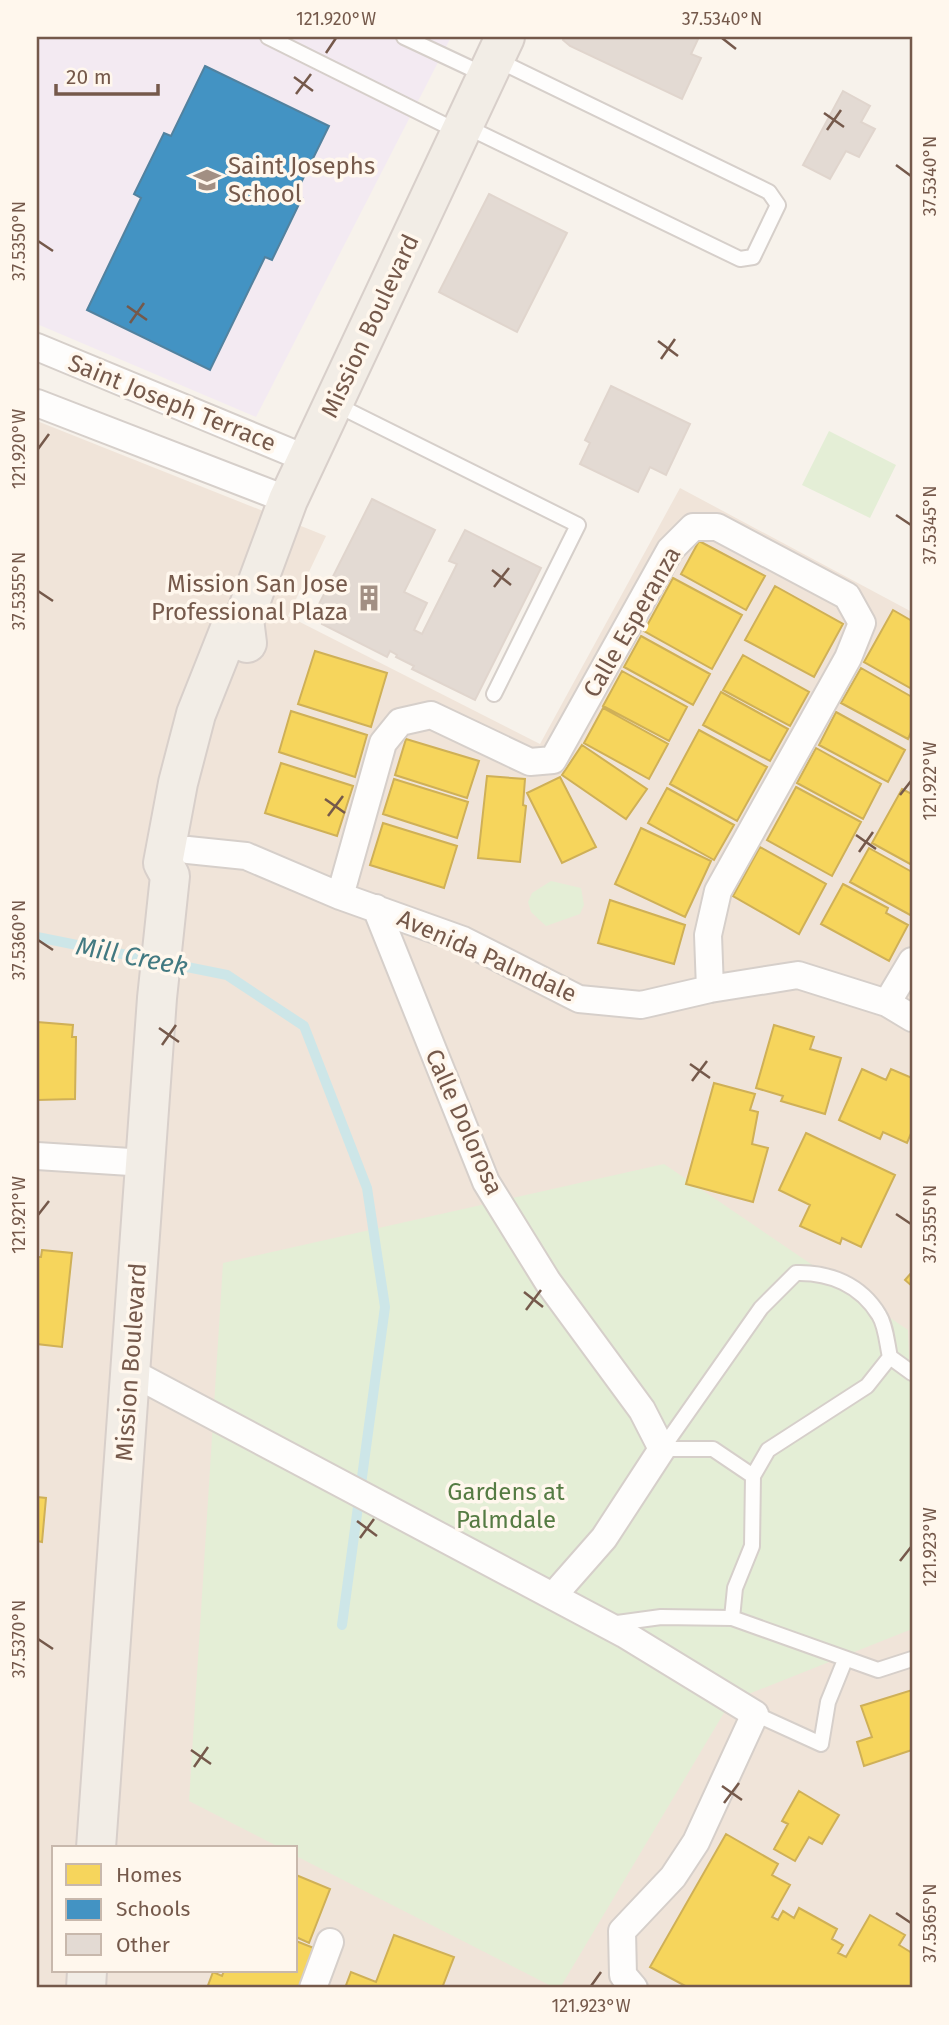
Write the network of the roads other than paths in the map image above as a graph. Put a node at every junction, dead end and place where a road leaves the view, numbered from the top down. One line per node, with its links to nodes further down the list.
1 (268, 37): 4 (lane)
2 (404, 37): 3 (lane)
3 (495, 57): 4 (main road, Mission Boulevard); 4 (lane)
4 (462, 129): 6 (main road, Mission Boulevard)
5 (37, 347): 8 (street, Saint Joseph Terrace)
6 (333, 403): 8 (main road, Mission Boulevard); 10 (lane)
7 (37, 404): 9 (street, Saint Joseph Terrace)
8 (307, 459): 9 (main road, Mission Boulevard)
9 (288, 500): 11 (main road, Mission Boulevard)
10 (494, 694)
11 (179, 863): 12 (street, Avenida Palmdale); 19 (main road, Mission Boulevard)
12 (340, 896): 13 (street, Avenida Palmdale); 15 (street, Calle Esperanza)
13 (376, 908): 15 (street, Avenida Palmdale); 23 (street, Calle Dolorosa)
14 (912, 961): 16 (street)
15 (710, 989): 16 (street, Avenida Palmdale)
16 (887, 1003): 17 (street, Avenida Palmdale)
17 (912, 1018)
18 (37, 1156): 19 (street)
19 (146, 1163): 21 (main road, Mission Boulevard)
20 (890, 1357): 22 (lane); 23 (lane); 24 (lane)
21 (129, 1371): 25 (street); 31 (main road, Mission Boulevard)
22 (912, 1373)
23 (662, 1449): 24 (lane); 25 (street)
24 (753, 1476): 26 (lane)
25 (553, 1597): 27 (street)
26 (732, 1618): 27 (lane); 29 (lane)
27 (605, 1624): 30 (street)
28 (912, 1659): 29 (lane)
29 (845, 1660): 30 (lane)
30 (755, 1714): 34 (street)
31 (96, 1846)
32 (330, 1942): 33 (street)
33 (313, 1988)
34 (634, 1988)

